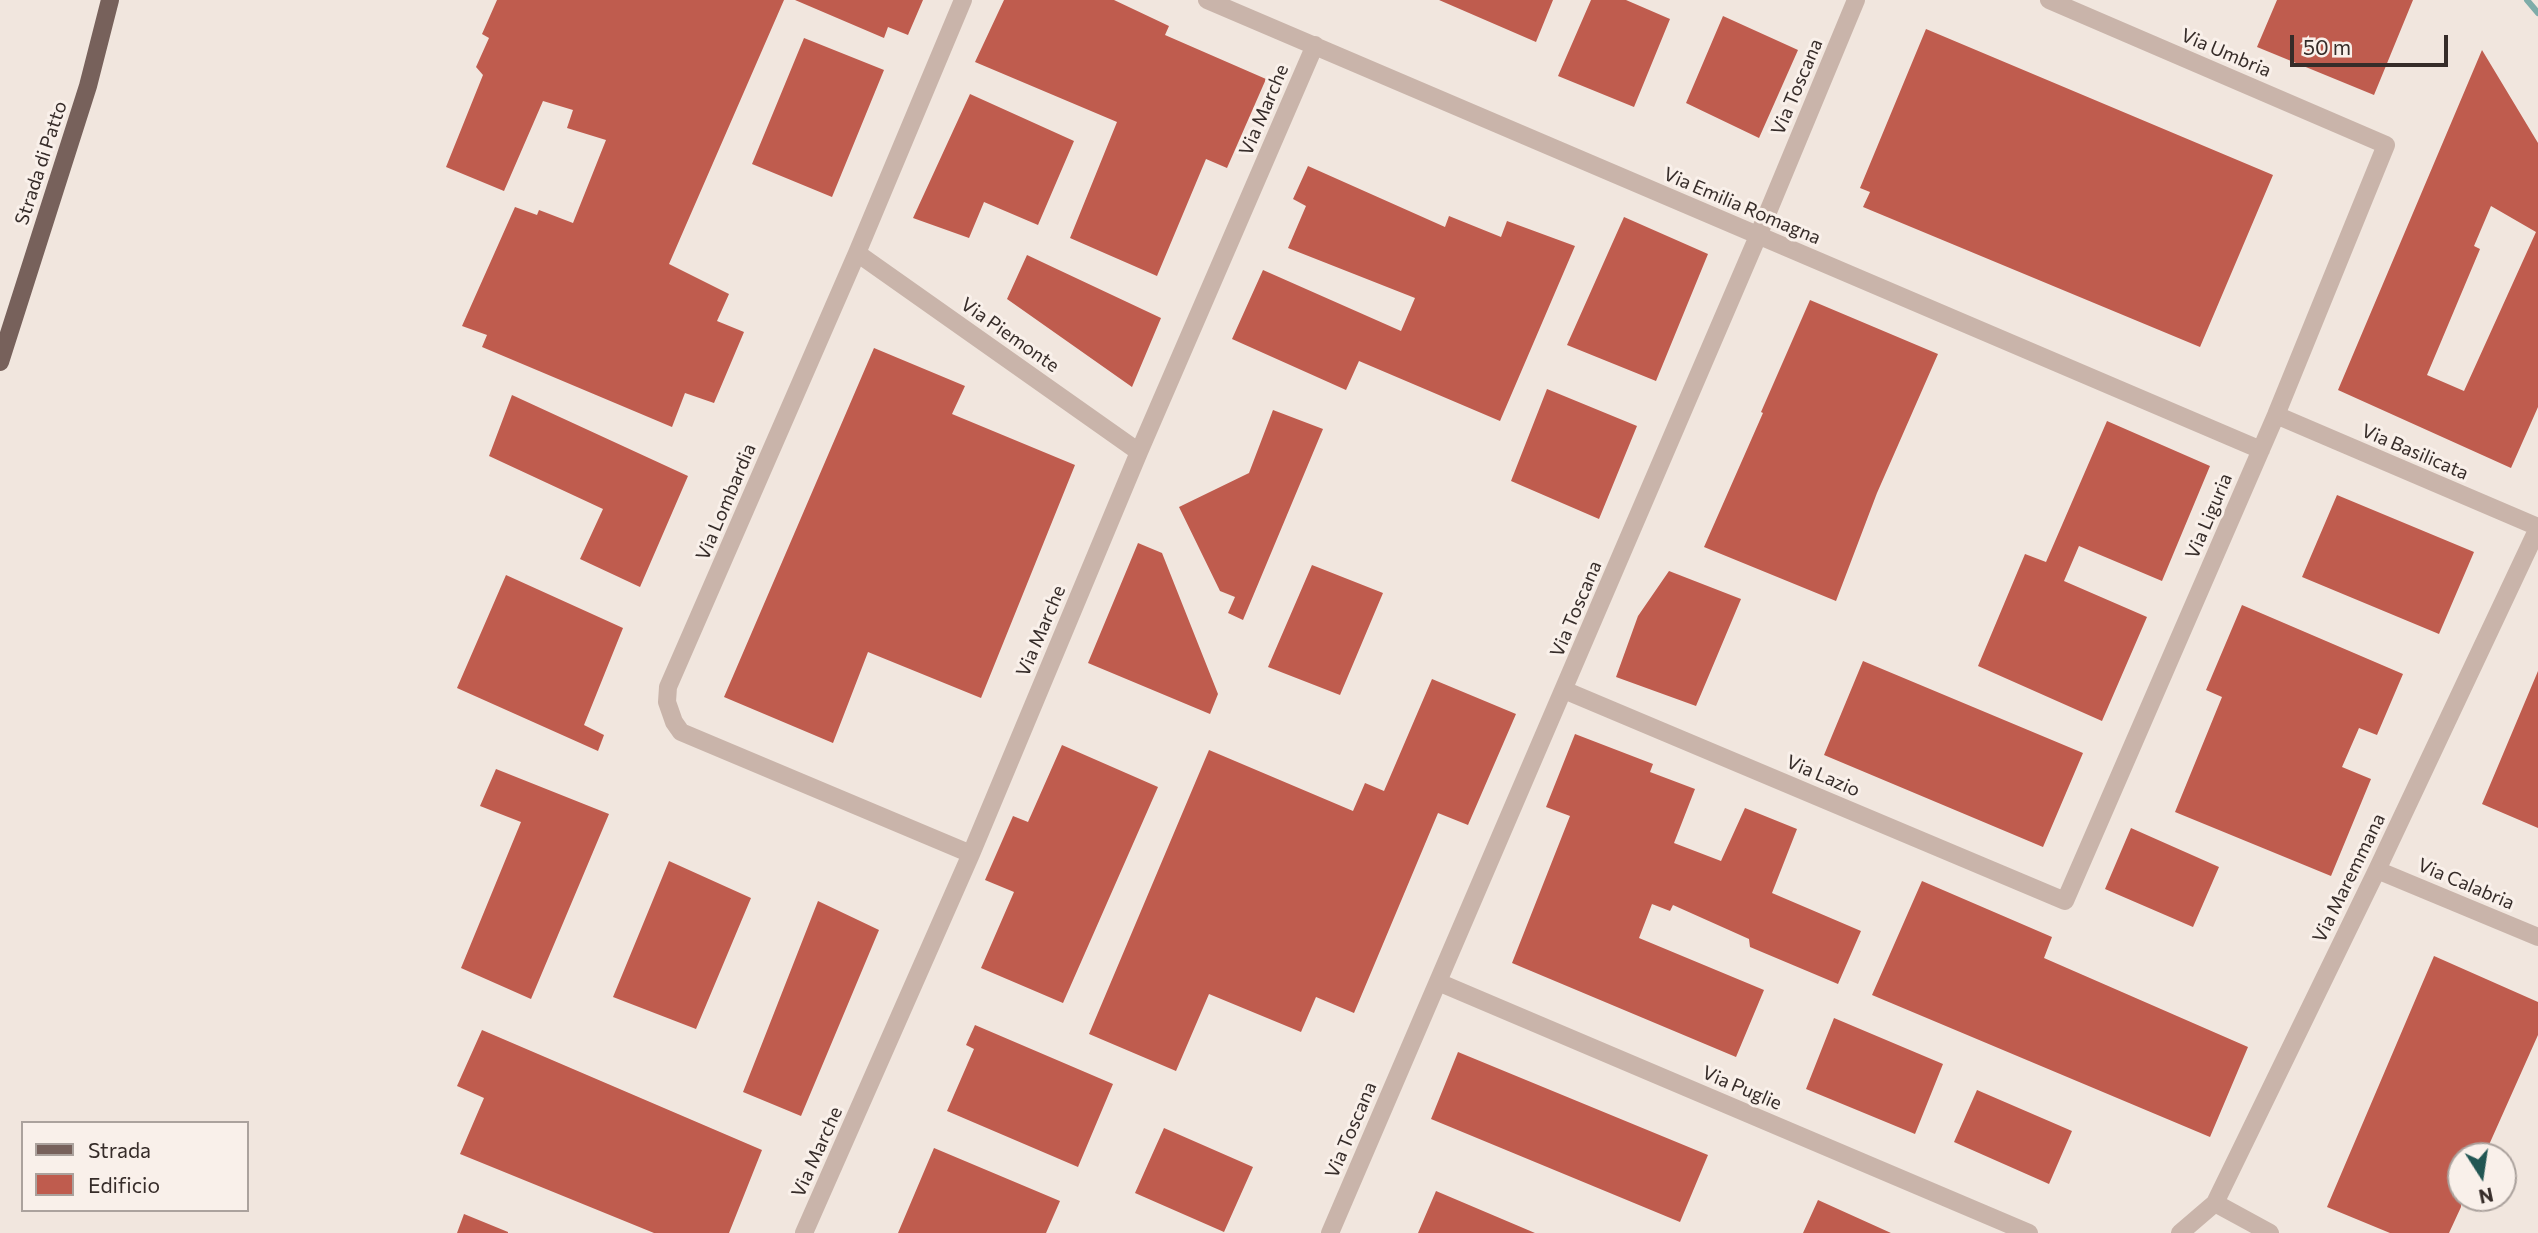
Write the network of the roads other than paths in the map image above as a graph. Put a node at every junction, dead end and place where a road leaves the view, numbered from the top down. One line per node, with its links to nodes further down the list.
1 (963, 0): 9 (street, Via Lombardia)
2 (1207, 0): 6 (street, Via Emilia Romagna)
3 (1856, 0): 8 (street, Via Toscana)
4 (2049, 0): 7 (street, Via Umbria)
5 (108, 8): 10 (main road, Strada di Patto)
6 (1315, 45): 8 (street, Via Emilia Romagna); 13 (street, Via Marche)
7 (2386, 145): 11 (street, Via Liguria)
8 (1758, 236): 12 (street, Via Emilia Romagna); 15 (street, Via Toscana)
9 (857, 253): 13 (street, Via Piemonte); 16 (street, Via Lombardia)
10 (0, 362)
11 (2276, 415): 12 (street, Via Liguria); 14 (street, Via Basilicata)
12 (2261, 450): 18 (street, Via Liguria)
13 (1139, 452): 16 (street, Via Marche)
14 (2538, 527): 17 (street, Via Maremmana)
15 (1564, 690): 18 (street, Via Lazio); 20 (street, Via Toscana)
16 (971, 854): 22 (street, Via Marche)
17 (2377, 870): 19 (street, Via Calabria); 21 (street, Via Maremmana)
18 (2066, 901)
19 (2538, 937)
20 (1438, 982): 23 (street, Via Toscana); 24 (street, Via Puglie)
21 (2215, 1203): 25 (street, Via Maremmana); 26 (street)
22 (804, 1233)
23 (1330, 1233)
24 (2029, 1233)
25 (2180, 1233)
26 (2270, 1233)

